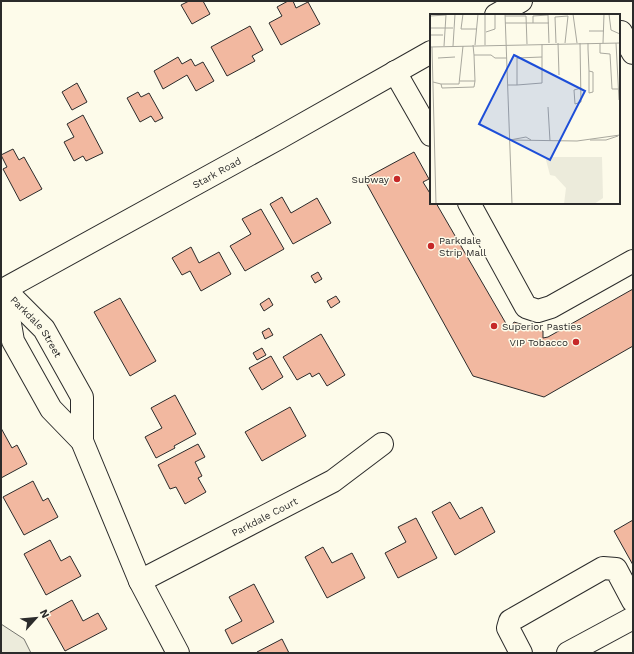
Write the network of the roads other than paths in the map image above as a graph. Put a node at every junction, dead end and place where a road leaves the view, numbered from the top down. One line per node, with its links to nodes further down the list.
1 (521, 1): 2 (street)
2 (498, 14)
3 (620, 33): 5 (street)
4 (430, 53): 6 (street, Stark Road)
5 (633, 53)
6 (395, 72): 7 (street); 10 (street, Stark Road)
7 (430, 133)
8 (470, 204): 9 (street)
9 (633, 260)
10 (2, 290): 11 (street, Parkdale Street); 11 (street, Parkdale Street)
11 (82, 441): 13 (street, Parkdale Street)
12 (382, 444): 13 (street, Parkdale Court)
13 (140, 581): 16 (street, Parkdale Street)
14 (633, 601): 17 (street)
15 (633, 618): 18 (street)
16 (178, 653)
17 (521, 653)
18 (568, 653)

